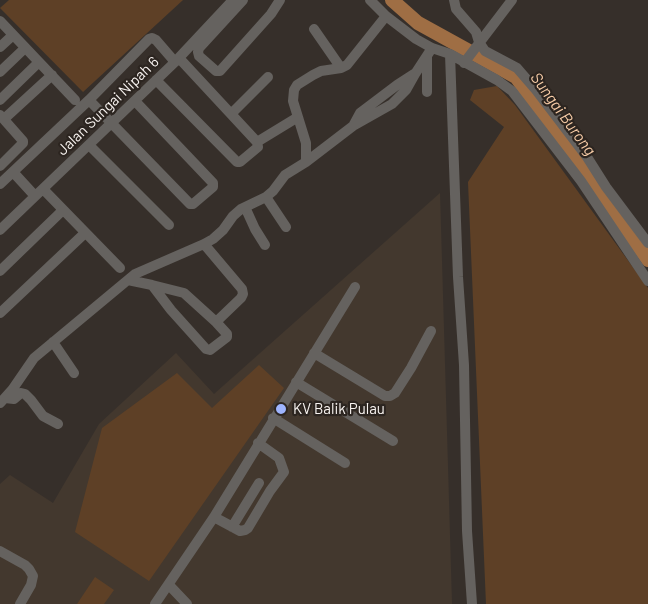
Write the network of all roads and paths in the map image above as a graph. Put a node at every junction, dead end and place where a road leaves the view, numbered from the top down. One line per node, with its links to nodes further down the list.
1 (233, 0): 16 (street, Jalan Sungai Nipah 6)
2 (243, 0): 3 (street)
3 (279, 0)
4 (370, 0): 7 (street)
5 (454, 0): 11 (street)
6 (512, 0): 11 (street)
7 (386, 16): 14 (street); 19 (street)
8 (0, 22): 10 (street)
9 (314, 29): 19 (street)
10 (13, 35): 12 (street); 13 (street)
11 (478, 43): 17 (street); 47 (street)
12 (0, 47)
13 (25, 48): 18 (street); 20 (street)
14 (429, 52): 15 (street); 24 (street); 35 (street)
15 (450, 54): 17 (street); 79 (street)
16 (177, 60): 23 (street, Jalan Sungai Nipah 6); 27 (street); 29 (street)
17 (466, 60): 53 (street)
18 (39, 62): 21 (street); 25 (street)
19 (341, 68): 31 (street)
20 (0, 72)
21 (52, 75): 26 (street); 30 (street)
22 (268, 77): 29 (street)
23 (156, 80): 28 (street, Jalan Sungai Nipah 6); 33 (street)
24 (426, 92)
25 (0, 100)
26 (75, 100)
27 (88, 100): 32 (street); 37 (street)
28 (135, 101): 32 (street, Jalan Sungai Nipah 6); 32 (street)
29 (231, 114): 33 (street)
30 (2, 117): 36 (street)
31 (298, 117): 33 (street); 35 (street)
32 (112, 123): 34 (street, Jalan Sungai Nipah 6)
33 (257, 142)
34 (89, 144): 39 (street, Jalan Sungai Nipah 6); 43 (street)
35 (306, 162): 40 (street)
36 (0, 166)
37 (13, 172): 38 (street); 39 (street)
38 (0, 184)
39 (39, 193): 42 (street); 45 (street, Jalan Sungai Nipah 6)
40 (266, 196): 41 (street); 44 (street)
41 (245, 207): 48 (street); 49 (street)
42 (63, 210): 46 (street); 51 (street)
43 (169, 225)
44 (286, 227)
45 (0, 230)
46 (85, 232): 50 (street); 56 (street)
47 (648, 243)
48 (204, 244): 52 (street); 57 (street)
49 (265, 245)
50 (120, 268)
51 (0, 272)
52 (128, 280): 54 (street); 59 (street)
53 (648, 280)
54 (152, 285): 57 (street); 57 (street)
55 (355, 288): 60 (street)
56 (0, 312)
57 (216, 322)
58 (431, 331): 60 (street)
59 (53, 342): 61 (street); 63 (street)
60 (314, 353): 62 (street)
61 (74, 373)
62 (296, 382): 64 (street); 66 (street)
63 (3, 401): 65 (street)
64 (273, 418): 67 (street); 68 (street)
65 (58, 424)
66 (393, 441)
67 (258, 443): 69 (street); 71 (street)
68 (345, 463)
69 (241, 472): 70 (street); 72 (street)
70 (259, 483): 71 (street); 73 (street)
71 (270, 490): 73 (street)
72 (214, 516): 73 (street); 75 (street)
73 (232, 527)
74 (0, 551): 76 (street)
75 (168, 585): 77 (street); 78 (street)
76 (20, 604)
77 (155, 604)
78 (187, 604)
79 (472, 604)

